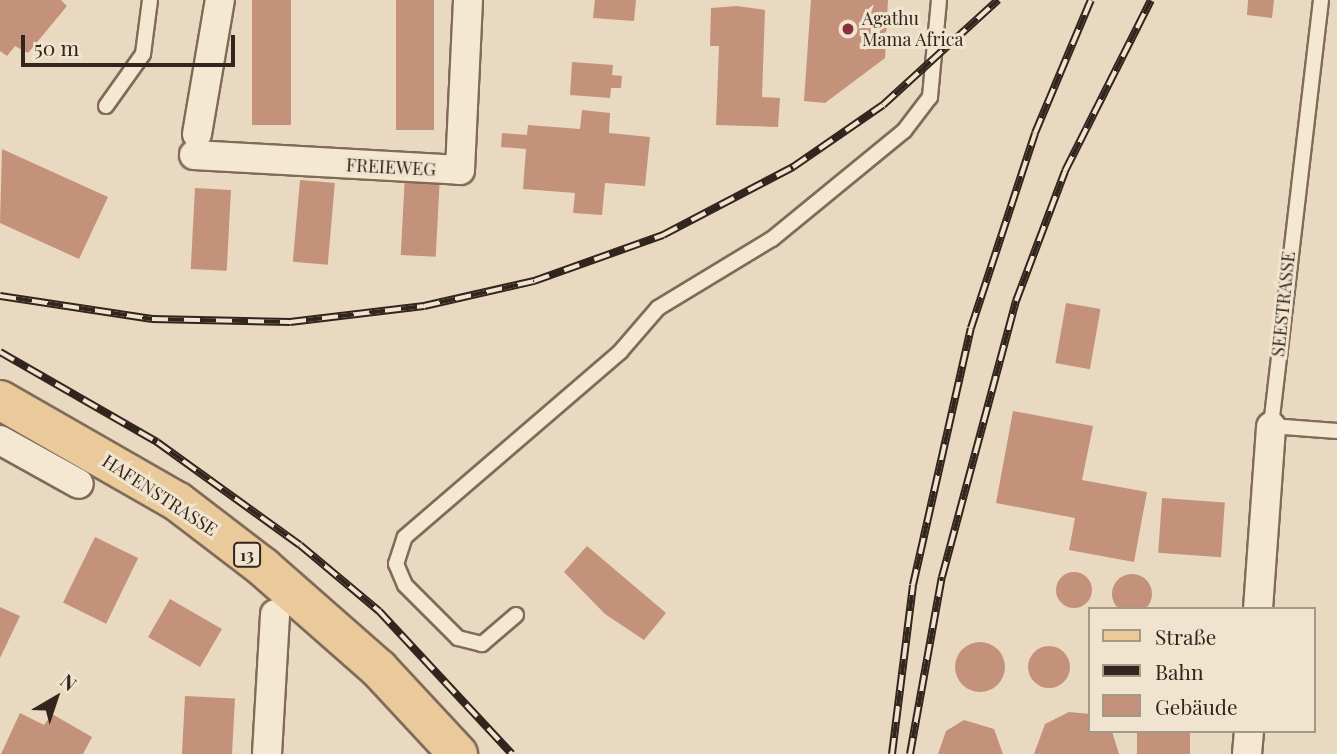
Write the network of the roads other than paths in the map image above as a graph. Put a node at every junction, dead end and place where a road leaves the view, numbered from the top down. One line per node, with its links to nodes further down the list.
1 (150, 0): 6 (lane)
2 (220, 0): 3 (street, FREIEWEG)
3 (468, 0)
4 (939, 0): 14 (lane)
5 (1321, 0): 8 (lane, SEESTRASSE)
6 (106, 106)
7 (0, 401): 17 (main road, HAFENSTRASSE / 13)
8 (1271, 426): 9 (lane); 12 (street, SEESTRASSE)
9 (1337, 431)
10 (0, 440): 11 (street, HAFENSTRASSE)
11 (79, 484)
12 (1258, 607)
13 (275, 614): 16 (street)
14 (516, 615)
15 (1249, 733): 18 (street)
16 (267, 754)
17 (458, 754)
18 (1247, 754)

